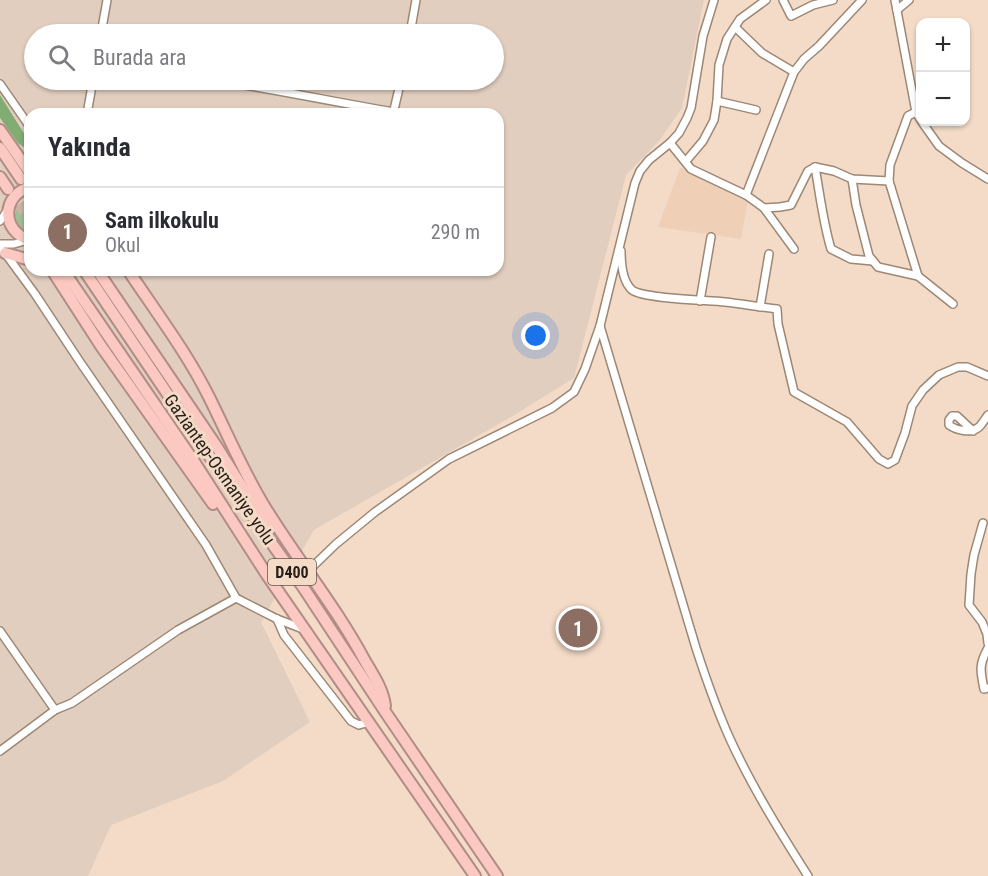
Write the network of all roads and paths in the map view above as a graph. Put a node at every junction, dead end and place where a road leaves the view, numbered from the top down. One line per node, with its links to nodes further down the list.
1 (107, 0): 11 (street)
2 (416, 0): 12 (street)
3 (714, 0): 28 (street)
4 (766, 0): 13 (street)
5 (783, 0): 6 (street)
6 (833, 0)
7 (862, 0): 14 (street)
8 (895, 0): 10 (street)
9 (909, 0): 10 (street)
10 (897, 10): 24 (street)
11 (103, 24)
12 (412, 24)
13 (735, 27): 14 (street); 19 (street)
14 (794, 72): 40 (street)
15 (0, 84): 25 (street)
16 (91, 90): 20 (street)
17 (273, 90): 21 (street)
18 (399, 90): 22 (street)
19 (717, 101): 23 (street); 31 (street)
20 (88, 108)
21 (352, 108)
22 (394, 108)
23 (756, 110)
24 (916, 112): 37 (street)
25 (24, 118)
26 (925, 126): 36 (street)
27 (0, 130): 30 (highway)
28 (670, 143): 31 (street); 46 (street)
29 (0, 148): 33 (highway)
30 (24, 160)
31 (686, 161): 40 (street)
32 (815, 167): 35 (street); 41 (street); 52 (street)
33 (24, 174)
34 (0, 177): 39 (highway)
35 (852, 179): 37 (street); 52 (street)
36 (988, 179)
37 (889, 181): 57 (street)
38 (24, 189): 42 (highway)
39 (4, 193): 42 (highway)
40 (746, 195): 41 (street)
41 (764, 208): 49 (street)
42 (8, 209): 43 (street); 45 (highway)
43 (0, 221)
44 (711, 237): 58 (street)
45 (24, 238)
46 (621, 239): 58 (street); 61 (street)
47 (24, 242): 48 (street)
48 (2, 249): 51 (highway); 68 (street)
49 (794, 249)
50 (770, 254): 60 (street)
51 (24, 258)
52 (873, 261): 57 (street)
53 (60, 276): 70 (highway, Gaziantep-Osmaniye yolu / D400)
54 (88, 276): 66 (highway, Gaziantep-Osmaniye yolu / D400)
55 (101, 276): 66 (highway, D400)
56 (132, 276): 67 (highway)
57 (918, 276): 59 (street)
58 (700, 301): 60 (street)
59 (953, 304)
60 (760, 307): 62 (street)
61 (600, 326): 67 (street); 81 (street)
62 (988, 375)
63 (988, 415): 64 (street)
64 (974, 430)
65 (983, 523): 72 (street)
66 (282, 558): 76 (highway, Gaziantep-Osmaniye yolu / D400)
67 (308, 571): 76 (highway)
68 (236, 598): 69 (street); 75 (street)
69 (277, 619): 70 (street); 77 (street)
70 (303, 629): 77 (highway, Gaziantep-Osmaniye yolu / D400)
71 (0, 631): 75 (street)
72 (988, 643)
73 (988, 648): 74 (street)
74 (988, 688)
75 (55, 710): 78 (street)
76 (386, 712): 80 (highway, Gaziantep-Osmaniye yolu / D400)
77 (369, 722): 79 (highway, Gaziantep-Osmaniye yolu / D400)
78 (0, 752)
79 (476, 876)
80 (497, 876)
81 (808, 876)

